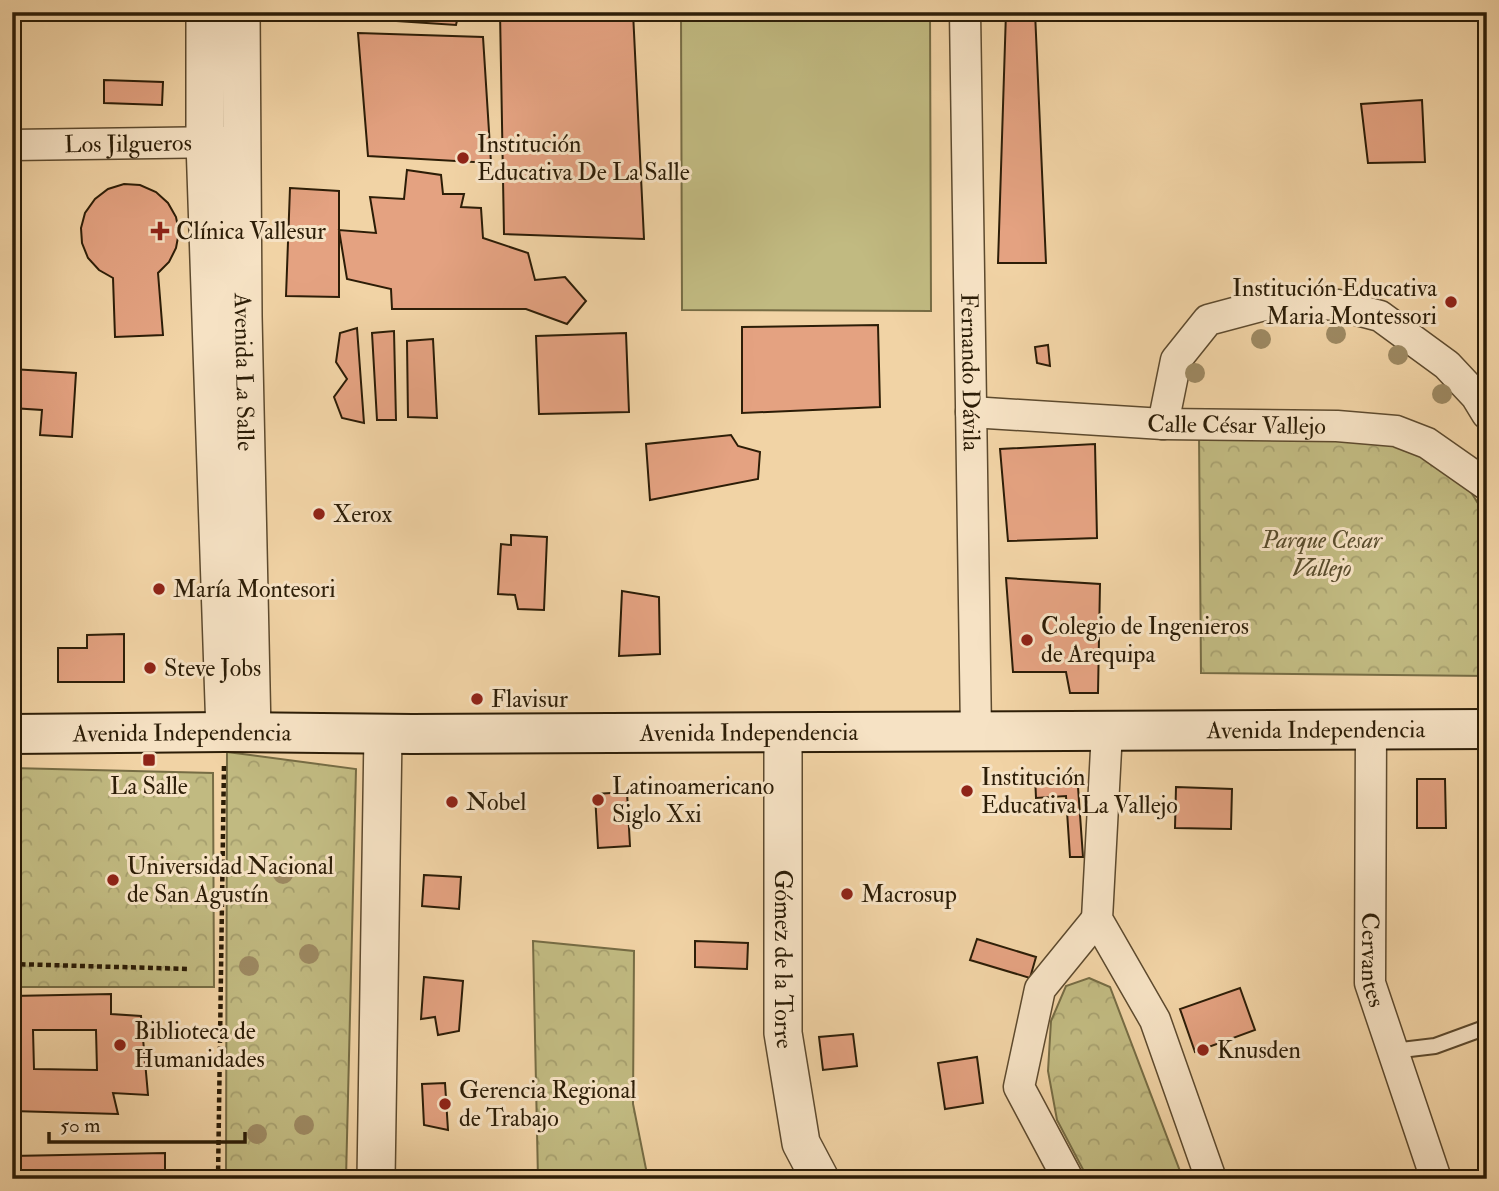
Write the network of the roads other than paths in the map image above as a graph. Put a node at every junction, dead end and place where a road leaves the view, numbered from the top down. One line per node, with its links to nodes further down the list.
1 (205, 12): 4 (street, Avenida La Salle)
2 (241, 12): 5 (street, Avenida La Salle)
3 (965, 12): 7 (street, Fernando Dávila)
4 (205, 142): 5 (street, Los Jilgueros); 6 (street, Los Jilgueros); 11 (street, Avenida La Salle)
5 (242, 142): 11 (street, Avenida La Salle)
6 (12, 145)
7 (971, 412): 9 (street, Calle César Vallejo); 16 (street, Fernando Dávila)
8 (1487, 414): 9 (street)
9 (1163, 424): 10 (street, Calle César Vallejo)
10 (1487, 485)
11 (233, 542): 15 (street, Avenida La Salle)
12 (1371, 729): 13 (main road, Avenida Independencia); 14 (main road, Avenida Independencia); 22 (street, Cervantes)
13 (1487, 729)
14 (1107, 731): 16 (main road, Avenida Independencia); 20 (street)
15 (238, 732): 18 (main road, Avenida Independencia); 19 (main road, Avenida Independencia)
16 (976, 732): 17 (main road, Avenida Independencia)
17 (783, 733): 19 (main road, Avenida Independencia); 24 (street, Gómez de la Torre)
18 (12, 734)
19 (383, 734): 23 (street)
20 (1097, 919): 25 (street); 26 (street)
21 (1487, 1027): 22 (lane)
22 (1393, 1051): 27 (street, Cervantes)
23 (376, 1179)
24 (820, 1179)
25 (1068, 1179)
26 (1211, 1179)
27 (1436, 1179)

